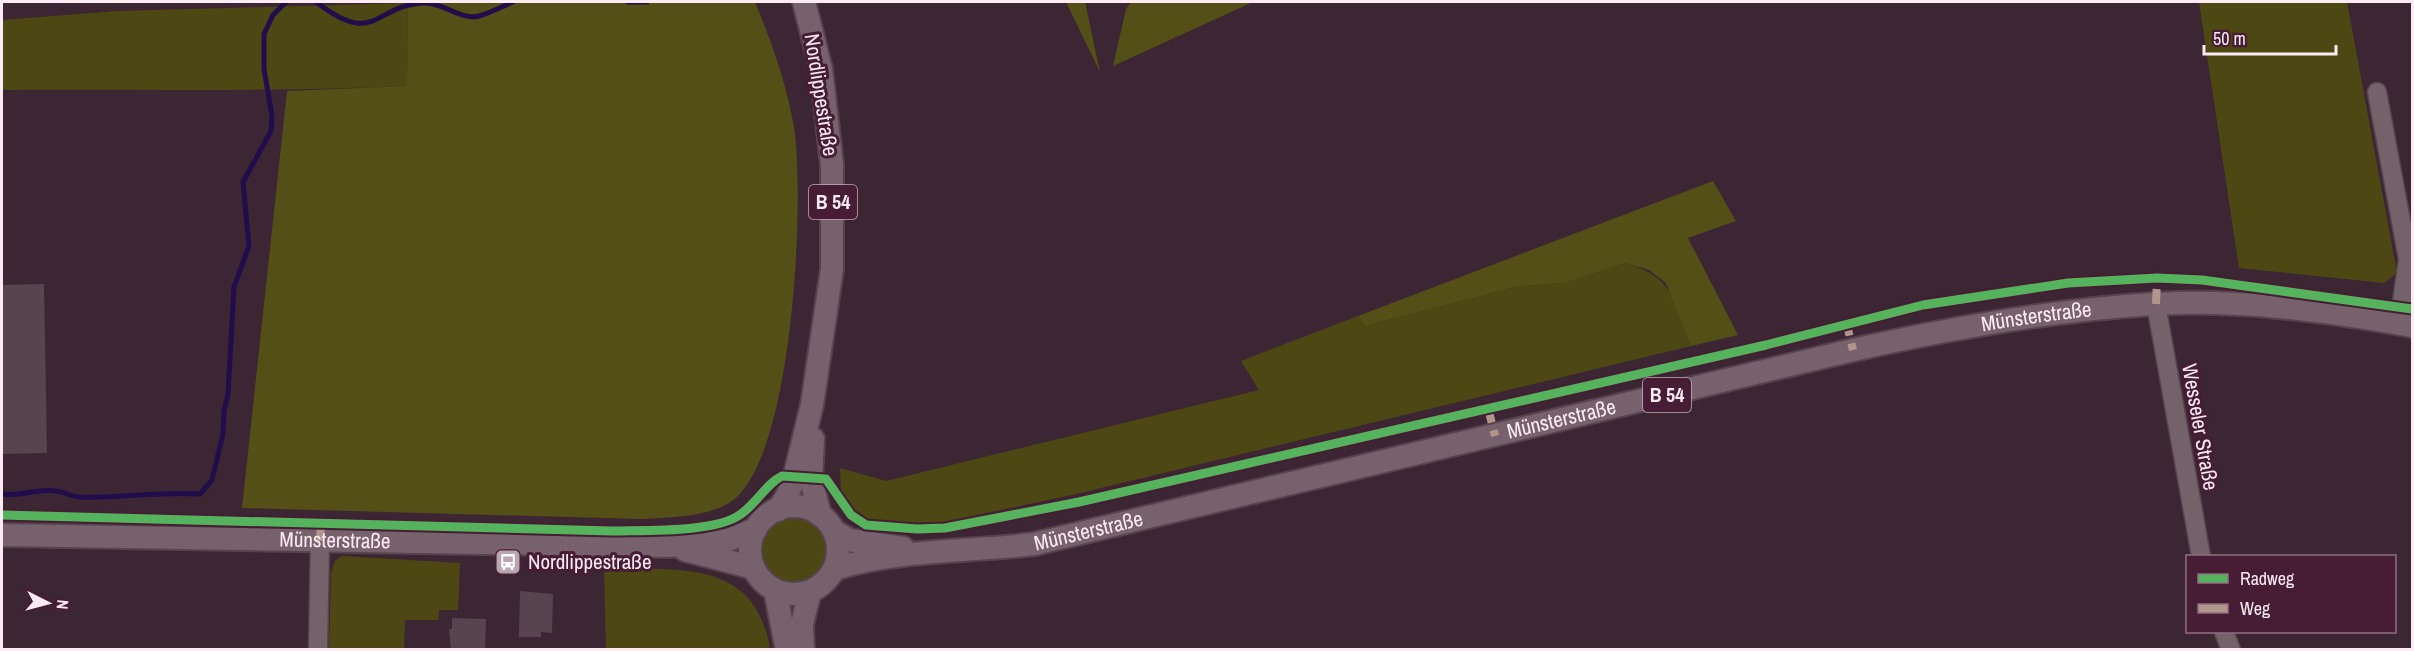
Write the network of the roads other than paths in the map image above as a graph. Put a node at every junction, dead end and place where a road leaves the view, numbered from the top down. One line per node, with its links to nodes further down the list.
1 (804, 2): 5 (main road, Nordlippestraße / B 54)
2 (2377, 92): 4 (street)
3 (2156, 304): 4 (main road, Münsterstraße / B 54); 12 (main road, Münsterstraße / B 54); 13 (street, Wesseler Straße)
4 (2406, 325)
5 (812, 405): 6 (main road, Nordlippestraße / B 54); 7 (main road, Nordlippestraße / B 54)
6 (778, 510): 7 (main road); 8 (main road)
7 (827, 523): 12 (main road, Münsterstraße / B 54); 15 (main road)
8 (756, 529): 11 (main road, Münsterstraße); 14 (main road)
9 (2, 535): 10 (main road, Münsterstraße)
10 (320, 541): 11 (main road, Münsterstraße); 19 (street)
11 (669, 546): 14 (main road, Münsterstraße)
12 (928, 552): 15 (main road, Münsterstraße / B 54)
13 (2201, 555)
14 (754, 568): 16 (main road)
15 (834, 569): 17 (main road)
16 (775, 590): 17 (main road); 20 (main road)
17 (810, 591): 21 (main road)
18 (2224, 633): 22 (street)
19 (318, 650)
20 (787, 650)
21 (803, 650)
22 (2232, 650)

